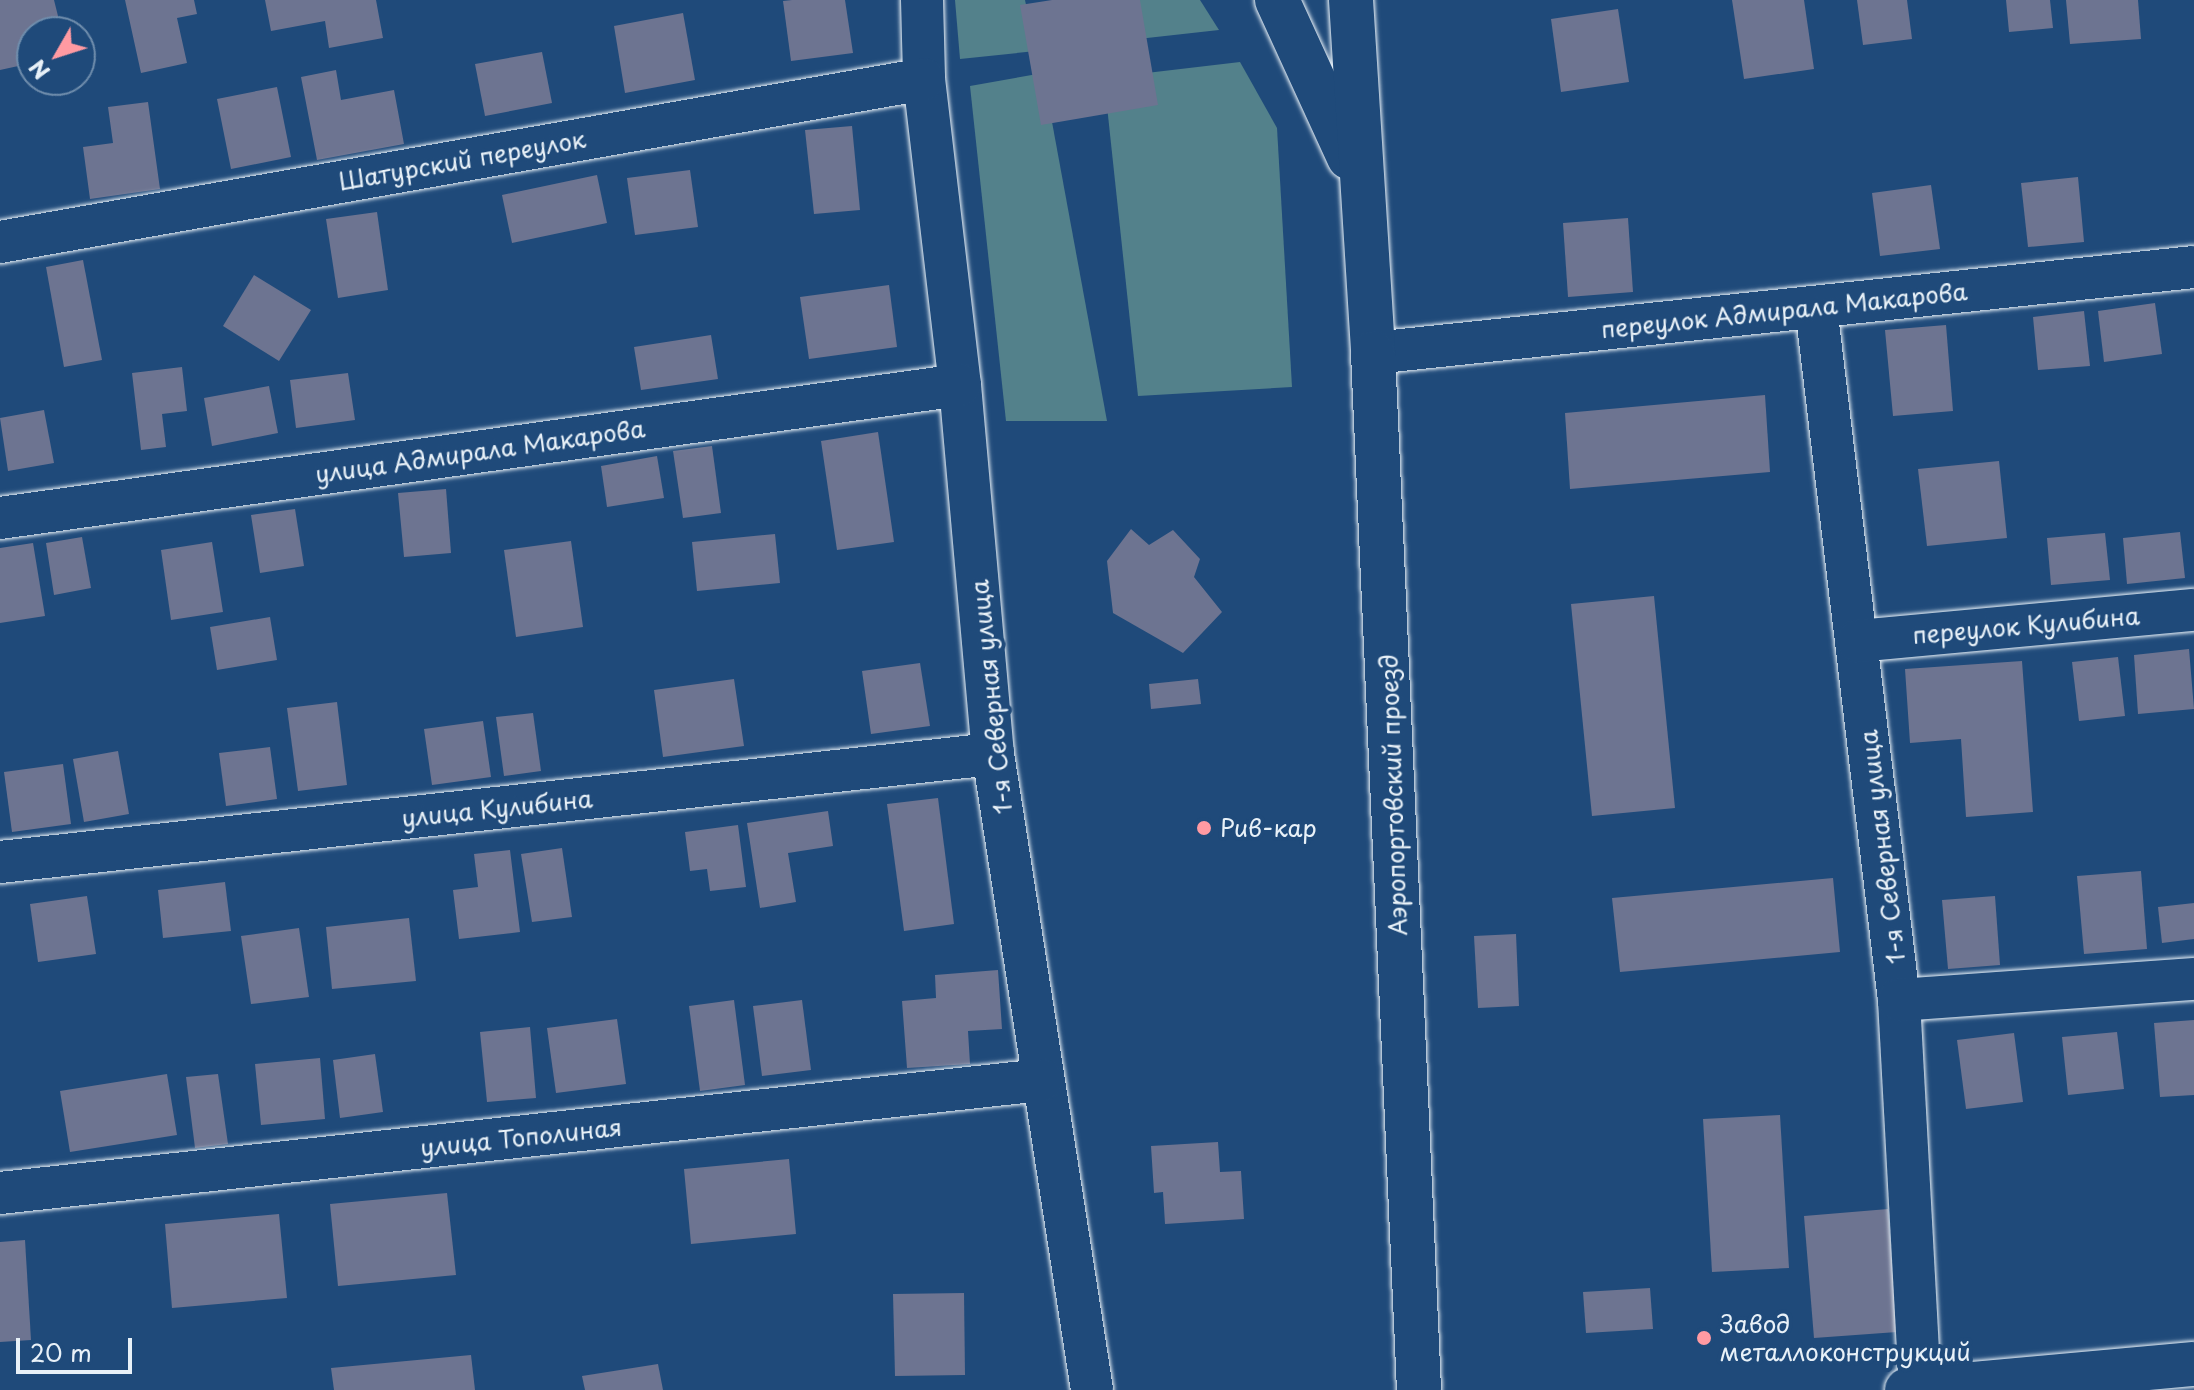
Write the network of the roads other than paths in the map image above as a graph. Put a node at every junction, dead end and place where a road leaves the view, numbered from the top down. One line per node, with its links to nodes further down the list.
1 (922, 0): 4 (street, 1-я Северная улица)
2 (1277, 0): 5 (main road)
3 (1351, 0): 5 (main road, Аэропортовский проезд)
4 (924, 79): 6 (street, Шатурский переулок); 10 (street, 1-я Северная улица)
5 (1364, 201): 9 (main road, Аэропортовский проезд)
6 (0, 242)
7 (2194, 267): 8 (street, переулок Адмирала Макарова)
8 (1816, 307): 9 (street, переулок Адмирала Макарова); 13 (street, 1-я Северная улица)
9 (1373, 353): 23 (main road, Аэропортовский проезд)
10 (960, 385): 11 (street, улица Адмирала Макарова); 14 (street, 1-я Северная улица)
11 (0, 518)
12 (2194, 610): 13 (street, переулок Кулибина)
13 (1858, 641): 17 (street, 1-я Северная улица)
14 (993, 754): 15 (street, улица Кулибина); 18 (street, 1-я Северная улица)
15 (0, 862)
16 (2194, 979): 17 (street)
17 (1899, 1000): 21 (street, 1-я Северная улица)
18 (1042, 1080): 19 (street, улица Тополиная); 22 (street, 1-я Северная улица)
19 (0, 1193)
20 (2194, 1364): 21 (main road)
21 (1913, 1389)
22 (1092, 1390)
23 (1419, 1390)

